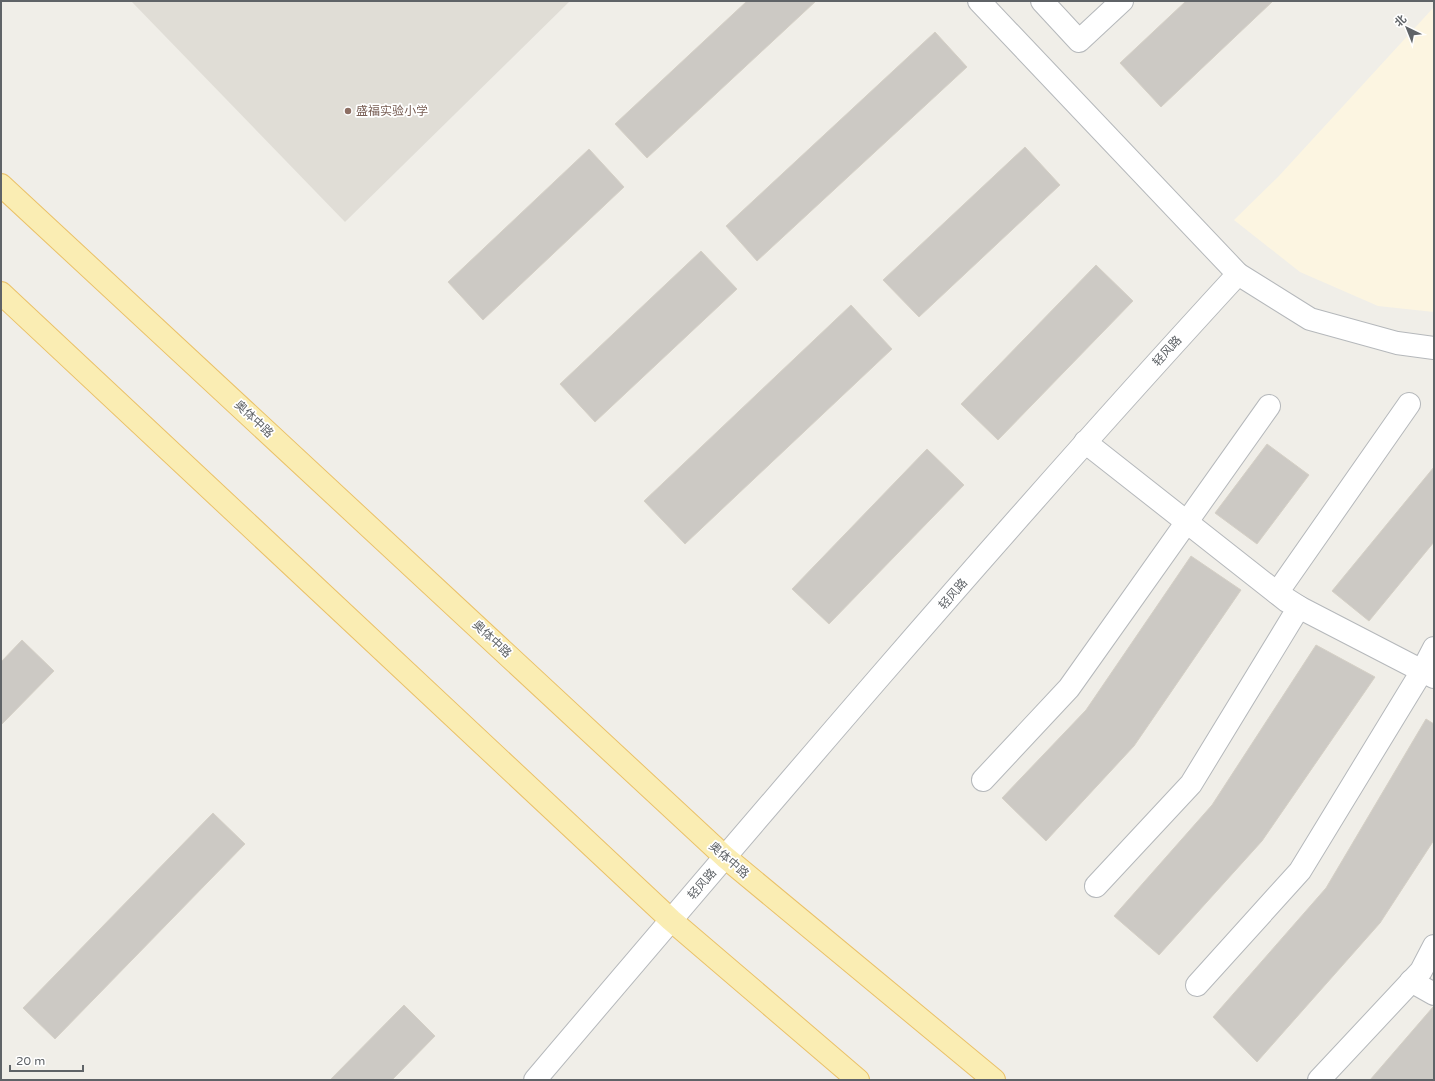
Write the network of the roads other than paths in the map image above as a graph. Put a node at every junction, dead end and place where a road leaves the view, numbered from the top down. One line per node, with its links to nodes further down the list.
1 (979, 1): 5 (street)
2 (1042, 1): 3 (street)
3 (1122, 1)
4 (1, 185): 17 (main road, 奥体中路)
5 (1238, 274): 7 (street); 10 (street, 轻风路)
6 (1, 293): 19 (main road)
7 (1434, 348)
8 (1409, 404): 12 (street)
9 (1270, 406): 11 (street)
10 (1084, 442): 11 (street); 17 (street, 轻风路)
11 (1187, 522): 12 (street); 16 (street)
12 (1277, 593): 13 (street)
13 (1299, 607): 15 (street); 18 (street)
14 (1434, 648): 15 (street)
15 (1428, 674): 22 (street)
16 (983, 780)
17 (725, 857): 19 (street, 轻风路); 26 (main road, 奥体中路)
18 (1096, 886)
19 (670, 920): 24 (street, 轻风路); 25 (main road)
20 (1434, 946): 21 (street)
21 (1411, 982): 23 (street); 27 (street)
22 (1197, 985)
23 (1434, 994)
24 (536, 1080)
25 (858, 1080)
26 (994, 1080)
27 (1319, 1080)

